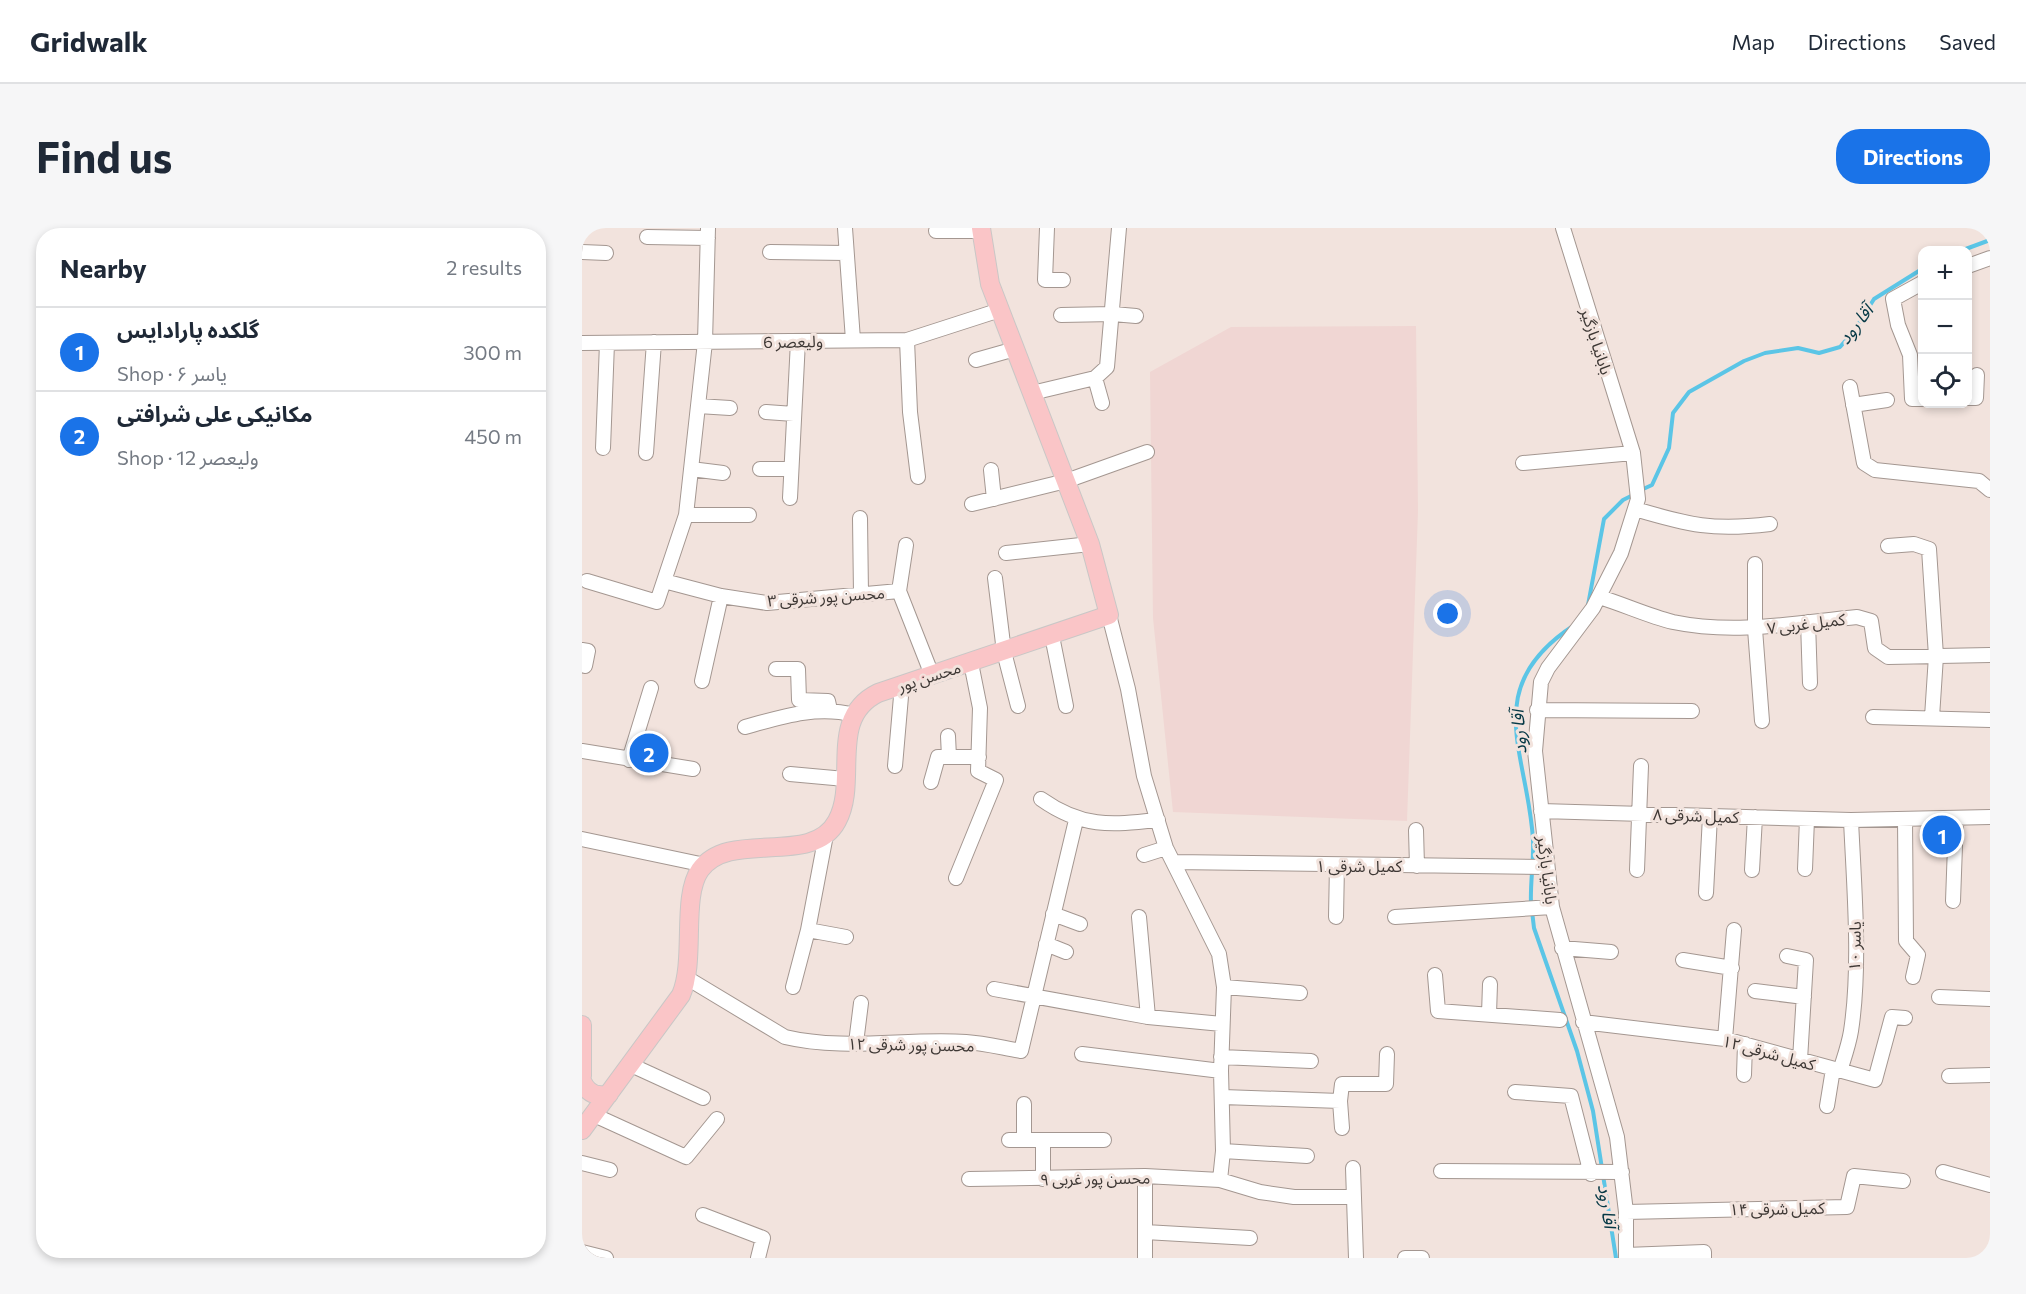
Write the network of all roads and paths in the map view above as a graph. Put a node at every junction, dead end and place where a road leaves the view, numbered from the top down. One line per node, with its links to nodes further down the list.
1 (845, 228): 12 (street)
2 (1047, 228): 15 (street)
3 (1119, 228): 18 (street)
4 (1563, 228): 46 (street, بابانیا بازگیر)
5 (981, 230): 6 (street); 17 (main road)
6 (936, 231)
7 (708, 233): 8 (street); 25 (street)
8 (647, 237)
9 (582, 252): 11 (street)
10 (770, 252): 12 (street)
11 (606, 253)
12 (846, 253): 21 (street)
13 (1990, 258): 14 (street)
14 (1972, 265)
15 (1063, 280)
16 (1918, 286): 35 (street)
17 (1000, 310): 22 (street, ولیعصر 6); 28 (main road)
18 (1113, 314): 19 (street); 20 (street); 31 (street)
19 (1061, 315)
20 (1136, 316)
21 (852, 340): 22 (street, ولیعصر 6); 23 (street, ولیعصر 6)
22 (907, 340): 53 (street)
23 (798, 341): 25 (street, ولیعصر 6); 42 (street)
24 (654, 342): 25 (street, ولیعصر 6); 27 (street, ولیعصر 6); 45 (street)
25 (705, 342): 38 (street)
26 (582, 343): 27 (street, ولیعصر 6)
27 (607, 343): 43 (street)
28 (1015, 349): 29 (street); 33 (main road)
29 (976, 360)
30 (1977, 375): 34 (street)
31 (1095, 378): 33 (street); 37 (street)
32 (1850, 387): 39 (street)
33 (1032, 393): 54 (main road)
34 (1972, 398)
35 (1918, 399)
36 (1887, 400): 39 (street)
37 (1102, 403)
38 (698, 405): 40 (street); 48 (street)
39 (1853, 405): 55 (street)
40 (730, 408)
41 (766, 412): 42 (street)
42 (794, 414): 50 (street)
43 (603, 448)
44 (1147, 452): 54 (street)
45 (646, 453)
46 (1634, 460): 47 (street); 59 (street, بابانیا بازگیر)
47 (1523, 463)
48 (691, 469): 52 (street); 61 (street)
49 (760, 469): 50 (street)
50 (791, 469): 56 (street)
51 (991, 470): 57 (street)
52 (723, 472)
53 (918, 477)
54 (1066, 481): 57 (street); 64 (main road)
55 (1990, 490)
56 (790, 498)
57 (994, 499): 58 (street)
58 (972, 504)
59 (1636, 504): 63 (street); 75 (street, بابانیا بازگیر)
60 (748, 514): 61 (street)
61 (686, 515): 71 (street)
62 (860, 518): 73 (street)
63 (1770, 524)
64 (1090, 543): 67 (street); 76 (main road)
65 (906, 545): 72 (street)
66 (1888, 546): 83 (street)
67 (1006, 553)
68 (1755, 564): 78 (street)
69 (994, 578): 81 (street)
70 (587, 581): 71 (street)
71 (664, 581): 74 (street, محسن پور شرقی ۳)
72 (899, 591): 73 (street, محسن پور شرقی ۳); 87 (street, محسن پور شرقی ۳)
73 (861, 594): 74 (street, محسن پور شرقی ۳)
74 (721, 596): 88 (street)
75 (1599, 597): 78 (street, کمیل غربی ۷); 94 (street, بابانیا بازگیر)
76 (1109, 615): 79 (main road, محسن پور); 124 (street)
77 (1808, 622): 78 (street, کمیل غربی ۷); 83 (street, کمیل غربی ۷); 89 (street)
78 (1755, 629): 101 (street)
79 (1052, 636): 81 (main road, محسن پور); 93 (street)
80 (582, 650): 85 (street)
81 (1004, 652): 84 (main road, محسن پور); 92 (street)
82 (1990, 655): 83 (street, کمیل غربی ۷)
83 (1936, 656): 99 (street)
84 (970, 663): 87 (main road, محسن پور); 105 (street)
85 (585, 666)
86 (776, 669): 95 (street)
87 (932, 675): 90 (main road, محسن پور)
88 (702, 681)
89 (1810, 683)
90 (902, 685): 97 (main road, محسن پور); 108 (street)
91 (651, 688): 107 (street)
92 (1018, 706)
93 (1066, 706)
94 (1537, 710): 96 (street); 115 (street, بابانیا بازگیر)
95 (830, 711): 97 (street); 102 (street)
96 (1692, 711)
97 (854, 715): 112 (main road)
98 (1873, 717): 99 (street)
99 (1932, 717): 100 (street)
100 (1990, 720)
101 (1762, 721)
102 (745, 727)
103 (948, 736): 106 (street)
104 (582, 751): 107 (street)
105 (979, 757): 106 (street); 139 (street)
106 (949, 758): 113 (street)
107 (629, 760): 110 (street)
108 (895, 766)
109 (1641, 766): 116 (street)
110 (693, 769)
111 (790, 774): 112 (street)
112 (845, 779): 127 (main road)
113 (931, 782)
114 (1041, 799): 123 (street)
115 (1541, 811): 116 (street, کمیل شرقی ۸); 135 (street, بابانیا بازگیر)
116 (1639, 814): 117 (street, کمیل شرقی ۸); 137 (street)
117 (1710, 816): 118 (street, کمیل شرقی ۸); 140 (street)
118 (1755, 817): 121 (street, کمیل شرقی ۸); 138 (street)
119 (1990, 817): 120 (street, کمیل شرقی ۸)
120 (1956, 818): 122 (street, کمیل شرقی ۸); 141 (street)
121 (1807, 819): 125 (street, کمیل شرقی ۸); 136 (street)
122 (1905, 819): 125 (street, کمیل شرقی ۸); 159 (street)
123 (1076, 820): 124 (street); 143 (street, محسن پور شرقی ۱۲)
124 (1158, 820): 129 (street)
125 (1851, 820): 188 (street, یاسر ۱۰)
126 (1416, 830): 134 (street)
127 (826, 835): 132 (main road); 148 (street)
128 (582, 839): 132 (street)
129 (1166, 848): 130 (street); 131 (street)
130 (1144, 855)
131 (1173, 862): 133 (street, کمیل شرقی ۱); 163 (street)
132 (705, 865): 160 (main road)
133 (1337, 865): 134 (street, کمیل شرقی ۱); 144 (street)
134 (1416, 866): 135 (street, کمیل شرقی ۱)
135 (1546, 867): 142 (street, بابانیا بازگیر)
136 (1805, 869)
137 (1637, 870)
138 (1752, 870)
139 (956, 878)
140 (1706, 892)
141 (1953, 901)
142 (1552, 907): 145 (street); 152 (street, بابانیا بازگیر)
143 (1053, 914): 147 (street); 151 (street, محسن پور شرقی ۱۲)
144 (1336, 917)
145 (1395, 917)
146 (1139, 918): 173 (street)
147 (1080, 924)
148 (808, 930): 150 (street); 162 (street)
149 (1734, 930): 157 (street)
150 (846, 937)
151 (1046, 944): 153 (street); 167 (street, محسن پور شرقی ۱۲)
152 (1562, 948): 154 (street); 176 (street, بابانیا بازگیر)
153 (1066, 952)
154 (1611, 952)
155 (1787, 956): 168 (street)
156 (1683, 960): 157 (street)
157 (1732, 968): 179 (street)
158 (1435, 975): 172 (street)
159 (1912, 977)
160 (687, 978): 180 (street, محسن پور شرقی ۱۲); 187 (main road)
161 (1490, 984): 172 (street)
162 (793, 987)
163 (1224, 987): 166 (street); 177 (street)
164 (994, 989): 167 (street)
165 (1755, 991): 168 (street)
166 (1300, 993)
167 (1033, 996): 173 (street); 180 (street, محسن پور شرقی ۱۲)
168 (1804, 997): 184 (street)
169 (1939, 997): 170 (street)
170 (1990, 999)
171 (861, 1003): 180 (street)
172 (1490, 1014): 175 (street)
173 (1148, 1017): 177 (street)
174 (1905, 1018): 188 (street, کمیل شرقی ۱۲)
175 (1560, 1020)
176 (1582, 1022): 179 (street, کمیل شرقی ۱۲); 215 (street, بابانیا بازگیر)
177 (1222, 1024): 186 (street)
178 (582, 1025): 192 (main road)
179 (1725, 1039): 181 (street, کمیل شرقی ۱۲)
180 (856, 1043)
181 (1745, 1044): 184 (street, کمیل شرقی ۱۲); 189 (street)
182 (1082, 1054): 186 (street)
183 (1387, 1054): 197 (street)
184 (1800, 1060): 188 (street, کمیل شرقی ۱۲)
185 (1311, 1061): 186 (street)
186 (1221, 1064): 195 (street)
187 (631, 1065): 194 (main road); 196 (street)
188 (1837, 1070): 199 (street, یاسر ۱۰)
189 (1744, 1075)
190 (1990, 1075): 191 (street)
191 (1949, 1076)
192 (582, 1078): 194 (main road)
193 (1515, 1092): 215 (street)
194 (609, 1094): 200 (main road)
195 (1223, 1097): 197 (street); 208 (street)
196 (703, 1098)
197 (1340, 1101): 202 (street)
198 (1023, 1104): 205 (street)
199 (1827, 1106)
200 (594, 1115): 201 (street); 203 (main road)
201 (717, 1119)
202 (1342, 1128)
203 (582, 1130)
204 (1009, 1140): 205 (street)
205 (1023, 1140): 206 (street)
206 (1043, 1140): 207 (street); 218 (street)
207 (1104, 1140)
208 (1223, 1151): 209 (street); 219 (street)
209 (1307, 1156)
210 (582, 1163): 212 (street)
211 (1353, 1168): 222 (street)
212 (610, 1170)
213 (1441, 1171): 215 (street)
214 (1943, 1172): 221 (street)
215 (1605, 1173): 223 (street, بابانیا بازگیر)
216 (1145, 1176): 218 (street, محسن پور غربی ۹); 219 (street, محسن پور غربی ۹); 225 (street)
217 (969, 1179): 218 (street, محسن پور غربی ۹)
218 (1043, 1179)
219 (1220, 1180): 222 (street, محسن پور غربی ۹)
220 (1903, 1181): 223 (street, کمیل شرقی ۱۴)
221 (1990, 1185)
222 (1354, 1197): 232 (street)
223 (1626, 1212): 228 (street, بابانیا بازگیر)
224 (704, 1215): 230 (street)
225 (1145, 1232): 226 (street); 231 (street)
226 (1250, 1238)
227 (582, 1252): 229 (street)
228 (1626, 1256): 235 (street)
229 (606, 1258)
230 (758, 1258)
231 (1145, 1258)
232 (1356, 1258)
233 (1405, 1258): 234 (street)
234 (1422, 1258)
235 (1704, 1258)

